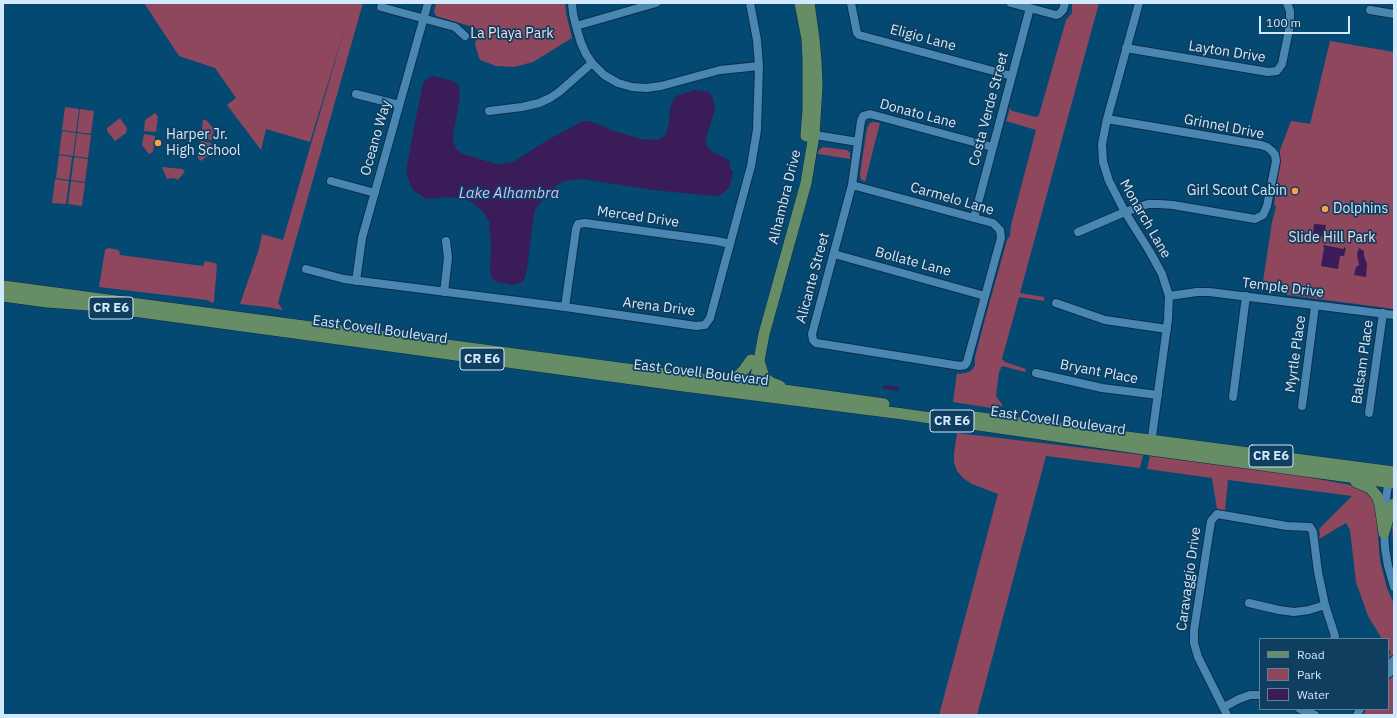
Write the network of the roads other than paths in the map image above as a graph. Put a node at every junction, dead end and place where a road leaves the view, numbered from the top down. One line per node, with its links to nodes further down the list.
1 (428, 3): 16 (street, Oceano Way)
2 (572, 3): 17 (street)
3 (656, 3): 17 (street)
4 (750, 3): 21 (street, Arena Drive)
5 (800, 3): 27 (main road, Alhambra Drive)
6 (808, 3): 27 (main road, Alhambra Drive)
7 (851, 3): 22 (street, Eligio Lane)
8 (1011, 3): 13 (street)
9 (1065, 3): 13 (street)
10 (1139, 3): 19 (street, Monarch Lane)
11 (1286, 3): 19 (street, Layton Drive)
12 (381, 7): 16 (street)
13 (1030, 8): 22 (street, Costa Verde Street)
14 (1370, 10): 15 (street)
15 (1394, 14)
16 (423, 18): 18 (street); 24 (street, Oceano Way)
17 (576, 26): 20 (street)
18 (465, 36)
19 (1126, 48): 26 (street, Monarch Lane)
20 (592, 63): 21 (street); 25 (street)
21 (759, 66): 37 (street, Arena Drive)
22 (1012, 76): 29 (street, Costa Verde Street)
23 (356, 94): 24 (street)
24 (399, 105): 32 (street, Oceano Way)
25 (489, 111)
26 (1107, 119): 33 (street, Monarch Lane); 33 (street, Grinnel Drive)
27 (810, 135): 28 (street); 53 (main road, Alhambra Drive)
28 (858, 142): 29 (street, Donato Lane); 31 (street, Alicante Street)
29 (992, 147): 34 (street, Costa Verde Street)
30 (331, 181): 32 (street)
31 (852, 185): 34 (street, Carmelo Lane); 38 (street, Alicante Street)
32 (374, 192): 40 (street, Oceano Way)
33 (1125, 212): 35 (street); 45 (street, Monarch Lane)
34 (974, 218): 44 (street, Carmelo Lane)
35 (1078, 232)
36 (446, 241): 42 (street)
37 (730, 244): 49 (street, Arena Drive); 49 (street, Merced Drive)
38 (834, 254): 44 (street, Bollate Lane); 54 (street, Alicante Street)
39 (306, 269): 40 (street, Arena Drive)
40 (356, 281): 42 (street, Arena Drive)
41 (3, 286): 56 (main road, East Covell Boulevard / CR E6)
42 (444, 292): 49 (street, Arena Drive)
43 (3, 296): 57 (main road, East Covell Boulevard / CR E6)
44 (985, 296): 54 (street, Carmelo Lane)
45 (1169, 296): 46 (street, Temple Drive); 52 (street, Monarch Lane)
46 (1246, 296): 48 (street, Temple Drive); 60 (street)
47 (1056, 303): 52 (street)
48 (1315, 306): 50 (street, Temple Drive); 61 (street, Myrtle Place)
49 (565, 307)
50 (1383, 313): 51 (street, Temple Drive); 62 (street, Balsam Place)
51 (1394, 315)
52 (1167, 329): 59 (street, Monarch Lane)
53 (755, 360): 56 (main road); 57 (main road, Alhambra Drive); 58 (main road)
54 (965, 365)
55 (1036, 373): 59 (street, Bryant Place)
56 (724, 382): 57 (main road, East Covell Boulevard / CR E6)
57 (750, 390): 58 (main road, East Covell Boulevard / CR E6); 63 (main road, East Covell Boulevard / CR E6)
58 (787, 390): 63 (main road, East Covell Boulevard / CR E6)
59 (1158, 395): 63 (street, Monarch Lane)
60 (1233, 397)
61 (1302, 406)
62 (1370, 414)
63 (1151, 445): 64 (main road, East Covell Boulevard / CR E6); 65 (main road, East Covell Boulevard / CR E6)
64 (1328, 475): 65 (main road, East Covell Boulevard / CR E6); 67 (main road)
65 (1391, 477): 67 (street)
66 (1394, 504): 67 (main road)
67 (1384, 533): 68 (street)
68 (1394, 587)
69 (1250, 603): 70 (street)
70 (1325, 605): 71 (street); 74 (street, Caravaggio Drive)
71 (1334, 638)
72 (1259, 695): 74 (street)
73 (1304, 710): 75 (street)
74 (1225, 711)
75 (1314, 715)

